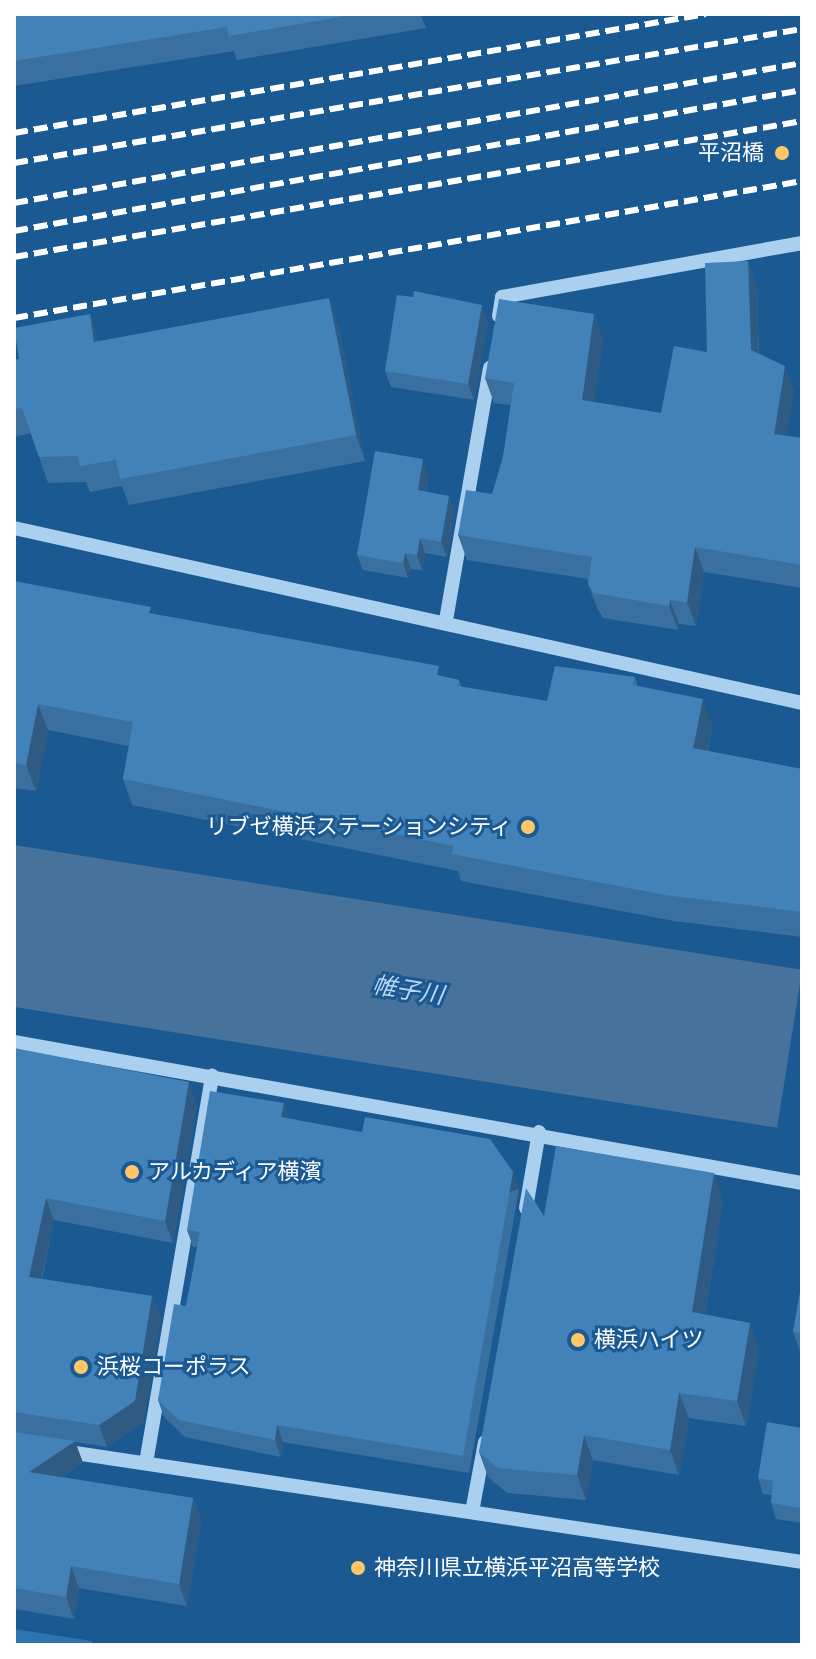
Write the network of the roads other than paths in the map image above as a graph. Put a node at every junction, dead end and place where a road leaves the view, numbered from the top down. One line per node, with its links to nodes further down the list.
1 (802, 243): 2 (street)
2 (497, 328)
3 (494, 343): 5 (street)
4 (14, 528): 5 (street)
5 (446, 620): 6 (street)
6 (802, 703)
7 (14, 1042): 8 (street)
8 (212, 1076): 9 (street); 14 (street)
9 (539, 1132): 10 (street); 11 (street)
10 (802, 1183)
11 (523, 1225)
12 (487, 1426): 15 (street)
13 (43, 1448): 14 (street)
14 (146, 1463): 15 (street)
15 (472, 1512): 16 (street)
16 (802, 1562)

